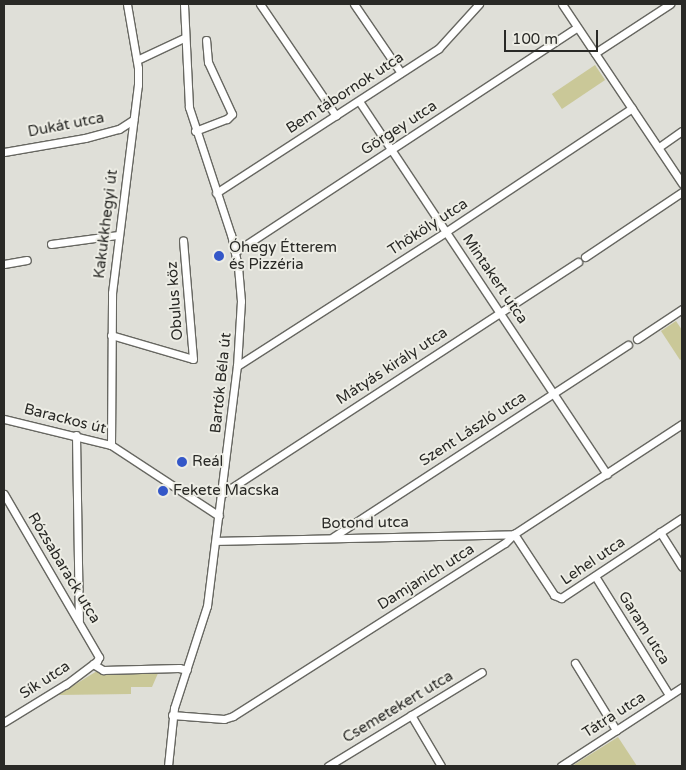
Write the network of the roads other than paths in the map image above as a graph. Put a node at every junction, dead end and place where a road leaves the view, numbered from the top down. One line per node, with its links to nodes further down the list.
1 (127, 4): 12 (street, Kakukkhegyi út)
2 (184, 4): 9 (street, Bartók Béla út)
3 (260, 4): 16 (street)
4 (354, 4): 13 (street)
5 (478, 4): 13 (street, Bem tábornok utca)
6 (562, 4): 8 (street)
7 (670, 4): 11 (street)
8 (577, 27): 11 (street); 21 (street, Görgey utca)
9 (184, 38): 12 (street); 18 (street, Bartók Béla út)
10 (206, 40): 18 (street)
11 (595, 53): 15 (street)
12 (136, 60): 17 (street, Kakukkhegyi út)
13 (401, 73): 14 (street, Bem tábornok utca)
14 (359, 101): 16 (street, Bem tábornok utca); 21 (street, Mintakert utca)
15 (632, 108): 20 (street); 26 (street, Thököly utca)
16 (336, 116): 25 (street, Bem tábornok utca)
17 (132, 120): 22 (street, Dukát utca); 27 (street, Kakukkhegyi út)
18 (195, 131): 25 (street, Bartók Béla út)
19 (682, 132): 20 (street)
20 (659, 146): 23 (street)
21 (392, 149): 26 (street, Mintakert utca); 30 (street, Görgey utca)
22 (4, 152)
23 (682, 183)
24 (682, 192): 31 (street)
25 (216, 193): 30 (street, Bartók Béla út)
26 (447, 231): 36 (street, Mintakert utca); 40 (street, Thököly utca)
27 (118, 235): 29 (street); 37 (street, Kakukkhegyi út)
28 (184, 240): 37 (street, Obulus köz)
29 (51, 244)
30 (235, 252): 40 (street, Bartók Béla út)
31 (585, 257)
32 (27, 260): 34 (street)
33 (578, 262): 36 (street, Mátyás király utca)
34 (4, 264)
35 (682, 309): 38 (street)
36 (500, 312): 41 (street, Mintakert utca); 48 (street, Mátyás király utca)
37 (111, 335): 45 (street, Kakukkhegyi út)
38 (637, 339)
39 (628, 345): 41 (street, Szent László utca)
40 (237, 366): 48 (street, Bartók Béla út)
41 (554, 392): 46 (street, Mintakert utca); 53 (street, Szent László utca)
42 (4, 419): 44 (street, Barackos út)
43 (682, 424): 46 (street, Damjanich utca)
44 (76, 435): 45 (street, Barackos út); 57 (street)
45 (111, 445): 49 (street, Barackos út)
46 (607, 474): 52 (street, Damjanich utca)
47 (4, 494): 57 (street, Rózsabarack utca)
48 (222, 494): 49 (street, Bartók Béla út)
49 (219, 516): 54 (street, Bartók Béla út)
50 (682, 518): 51 (street, Lehel utca)
51 (660, 532): 55 (street); 56 (street, Lehel utca)
52 (514, 534): 53 (street, Botond utca); 56 (street, Lehel utca); 65 (street, Damjanich utca)
53 (333, 537): 54 (street, Botond utca)
54 (216, 541): 61 (street, Bartók Béla út)
55 (682, 567)
56 (594, 576): 64 (street, Garam utca)
57 (79, 621): 58 (street, Rózsabarack utca)
58 (99, 657): 60 (street, Sík utca)
59 (575, 663): 68 (street)
60 (93, 664): 61 (street); 67 (street, Sík utca)
61 (187, 670): 65 (street, Bartók Béla út)
62 (482, 672): 66 (street, Csemetekert utca)
63 (682, 687): 64 (street, Tátra utca)
64 (669, 695): 68 (street, Tátra utca)
65 (172, 715): 69 (street, Bartók Béla út)
66 (411, 715): 70 (street, Csemetekert utca); 71 (street)
67 (4, 722)
68 (616, 730): 72 (street, Tátra utca)
69 (168, 766)
70 (328, 766)
71 (440, 766)
72 (561, 766)

